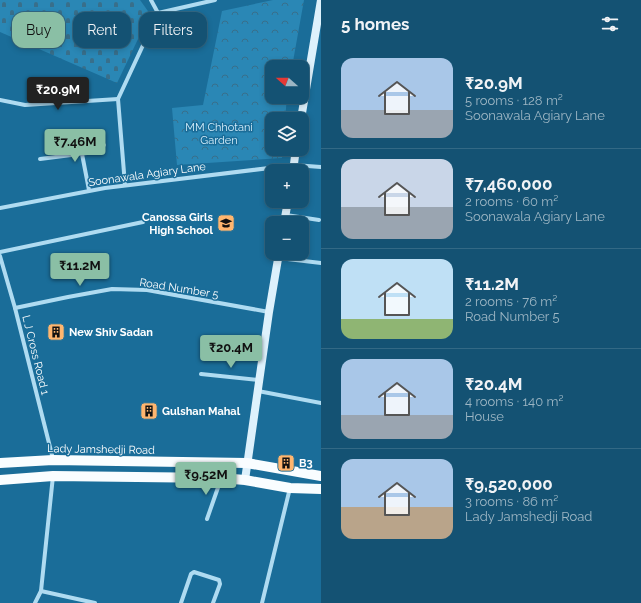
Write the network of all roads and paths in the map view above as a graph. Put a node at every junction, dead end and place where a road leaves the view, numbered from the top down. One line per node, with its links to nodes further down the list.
1 (151, 0): 4 (street)
2 (215, 0): 5 (street)
3 (321, 0): 6 (street)
4 (157, 12)
5 (162, 12)
6 (317, 44): 10 (street)
7 (142, 48): 8 (street)
8 (118, 99): 9 (street); 17 (street)
9 (0, 100)
10 (302, 112)
11 (104, 145): 12 (street)
12 (82, 154): 13 (street); 18 (street)
13 (40, 159)
14 (309, 167): 15 (street, Soonawala Agiary Lane)
15 (321, 167)
16 (265, 171): 17 (street, Soonawala Agiary Lane)
17 (126, 185): 18 (street, Soonawala Agiary Lane)
18 (89, 190): 19 (street, Soonawala Agiary Lane)
19 (0, 208)
20 (309, 220): 21 (street)
21 (320, 220)
22 (143, 222): 23 (street)
23 (0, 252)
24 (0, 256): 28 (street, L J Cross Road 1)
25 (278, 260): 29 (street)
26 (305, 260): 27 (street)
27 (321, 263)
28 (15, 308): 29 (street, Road Number 5); 34 (street, L J Cross Road 1)
29 (269, 312): 31 (street)
30 (201, 374): 31 (street)
31 (259, 380): 32 (street)
32 (258, 391): 33 (street); 36 (street)
33 (321, 403)
34 (54, 460): 35 (main road, Lady Jamshedji Road); 36 (main road, Lady Jamshedji Road)
35 (0, 463)
36 (247, 463): 38 (main road, Lady Jamshedji Road); 41 (street)
37 (53, 476): 39 (main road); 40 (main road); 45 (street)
38 (321, 476)
39 (221, 478): 41 (main road); 44 (street)
40 (0, 480)
41 (245, 480): 42 (main road)
42 (290, 488): 43 (main road); 51 (street)
43 (321, 489)
44 (207, 519)
45 (41, 591): 46 (street); 47 (street)
46 (83, 602): 48 (street)
47 (35, 603)
48 (94, 603)
49 (181, 603): 50 (street)
50 (212, 603)
51 (262, 603)

